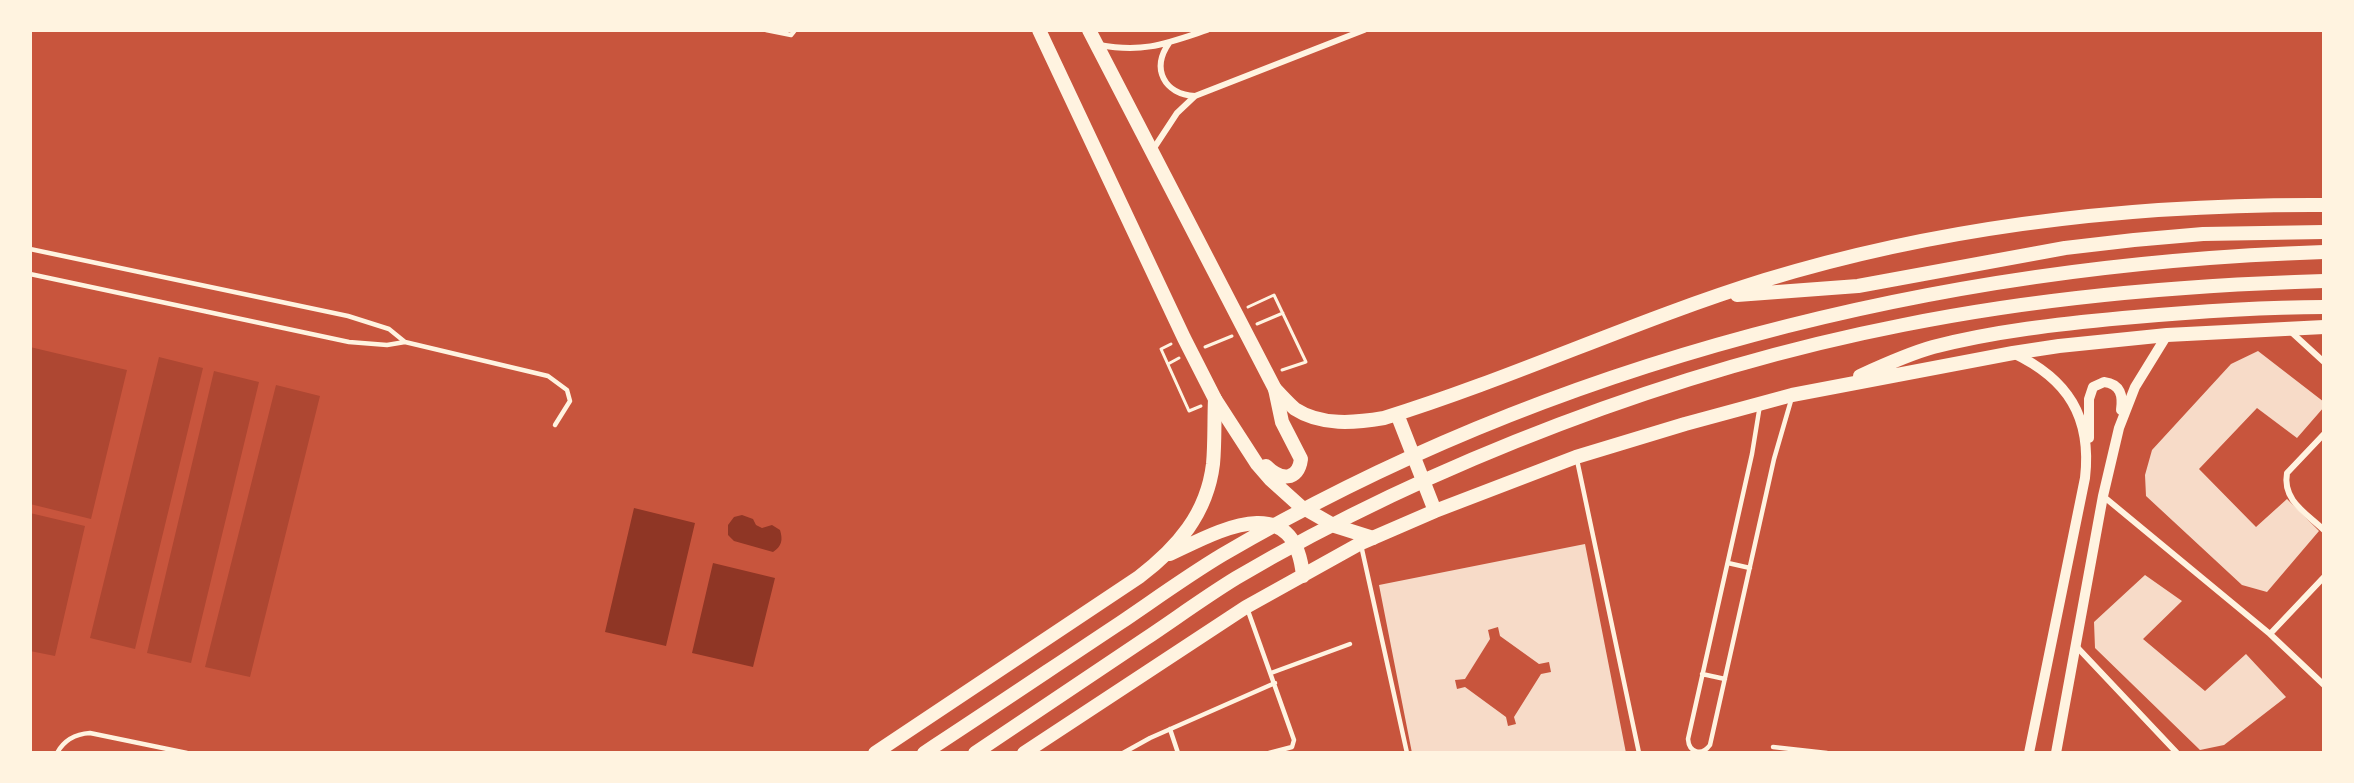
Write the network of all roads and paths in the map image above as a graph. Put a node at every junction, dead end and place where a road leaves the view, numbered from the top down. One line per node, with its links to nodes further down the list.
1 (766, 30): 2 (lane)
2 (795, 30)
3 (1039, 30): 37 (main road)
4 (1089, 30): 8 (main road)
5 (1207, 30): 7 (street)
6 (1364, 30): 9 (street)
7 (1169, 42): 8 (street); 9 (street)
8 (1096, 45): 10 (main road)
9 (1195, 96): 10 (street)
10 (1152, 152): 19 (main road)
11 (2324, 205): 17 (main road)
12 (2324, 232): 17 (main road)
13 (30, 249): 26 (lane)
14 (2324, 252): 70 (main road)
15 (30, 274): 26 (lane)
16 (2324, 281): 71 (main road)
17 (1720, 295): 40 (main road)
18 (2324, 307): 34 (main road)
19 (1235, 313): 20 (path); 33 (main road)
20 (1283, 313): 21 (path); 33 (path)
21 (1251, 327)
22 (2324, 327): 23 (main road)
23 (2286, 328): 25 (main road); 31 (street)
24 (1241, 332): 28 (path)
25 (2168, 335): 30 (main road); 42 (street)
26 (405, 342): 41 (lane)
27 (1161, 349): 32 (path)
28 (1199, 350)
29 (1188, 354): 32 (path)
30 (2013, 354): 34 (main road); 46 (street)
31 (2324, 362)
32 (1168, 364): 39 (path)
33 (1268, 376): 35 (main road)
34 (1839, 385): 36 (main road)
35 (1275, 389): 40 (main road); 44 (main road)
36 (1792, 395): 38 (main road); 53 (lane)
37 (1215, 399): 44 (main road); 51 (main road)
38 (1761, 403): 45 (main road); 52 (lane)
39 (1189, 411)
40 (1397, 414): 48 (main road)
41 (555, 425)
42 (2119, 428): 46 (street); 47 (street)
43 (2324, 434): 49 (street)
44 (1246, 447): 50 (main road)
45 (1576, 457): 48 (main road); 77 (lane)
46 (2087, 457): 79 (street)
47 (2103, 496): 57 (street); 59 (street)
48 (1435, 511): 50 (main road)
49 (2324, 530)
50 (1367, 540): 54 (main road); 76 (lane)
51 (1166, 556): 54 (main road); 69 (main road)
52 (1728, 563): 53 (lane); 61 (lane)
53 (1750, 568): 62 (lane)
54 (1302, 576): 56 (main road)
55 (2324, 577): 57 (street)
56 (1246, 607): 60 (lane); 72 (main road)
57 (2270, 634): 64 (street)
58 (1350, 644): 60 (lane)
59 (2076, 646): 80 (street); 81 (street)
60 (1271, 673): 63 (lane)
61 (1702, 674): 62 (lane); 62 (lane)
62 (1725, 679)
63 (1275, 683): 65 (lane); 75 (lane)
64 (2324, 685)
65 (1170, 729): 73 (lane); 74 (lane)
66 (1773, 747): 78 (lane)
67 (57, 753): 68 (lane)
68 (187, 753)
69 (874, 753)
70 (924, 753)
71 (975, 753)
72 (1024, 753)
73 (1123, 753)
74 (1178, 753)
75 (1269, 753)
76 (1407, 753)
77 (1639, 753)
78 (1827, 753)
79 (2029, 753)
80 (2056, 753)
81 (2177, 753)

